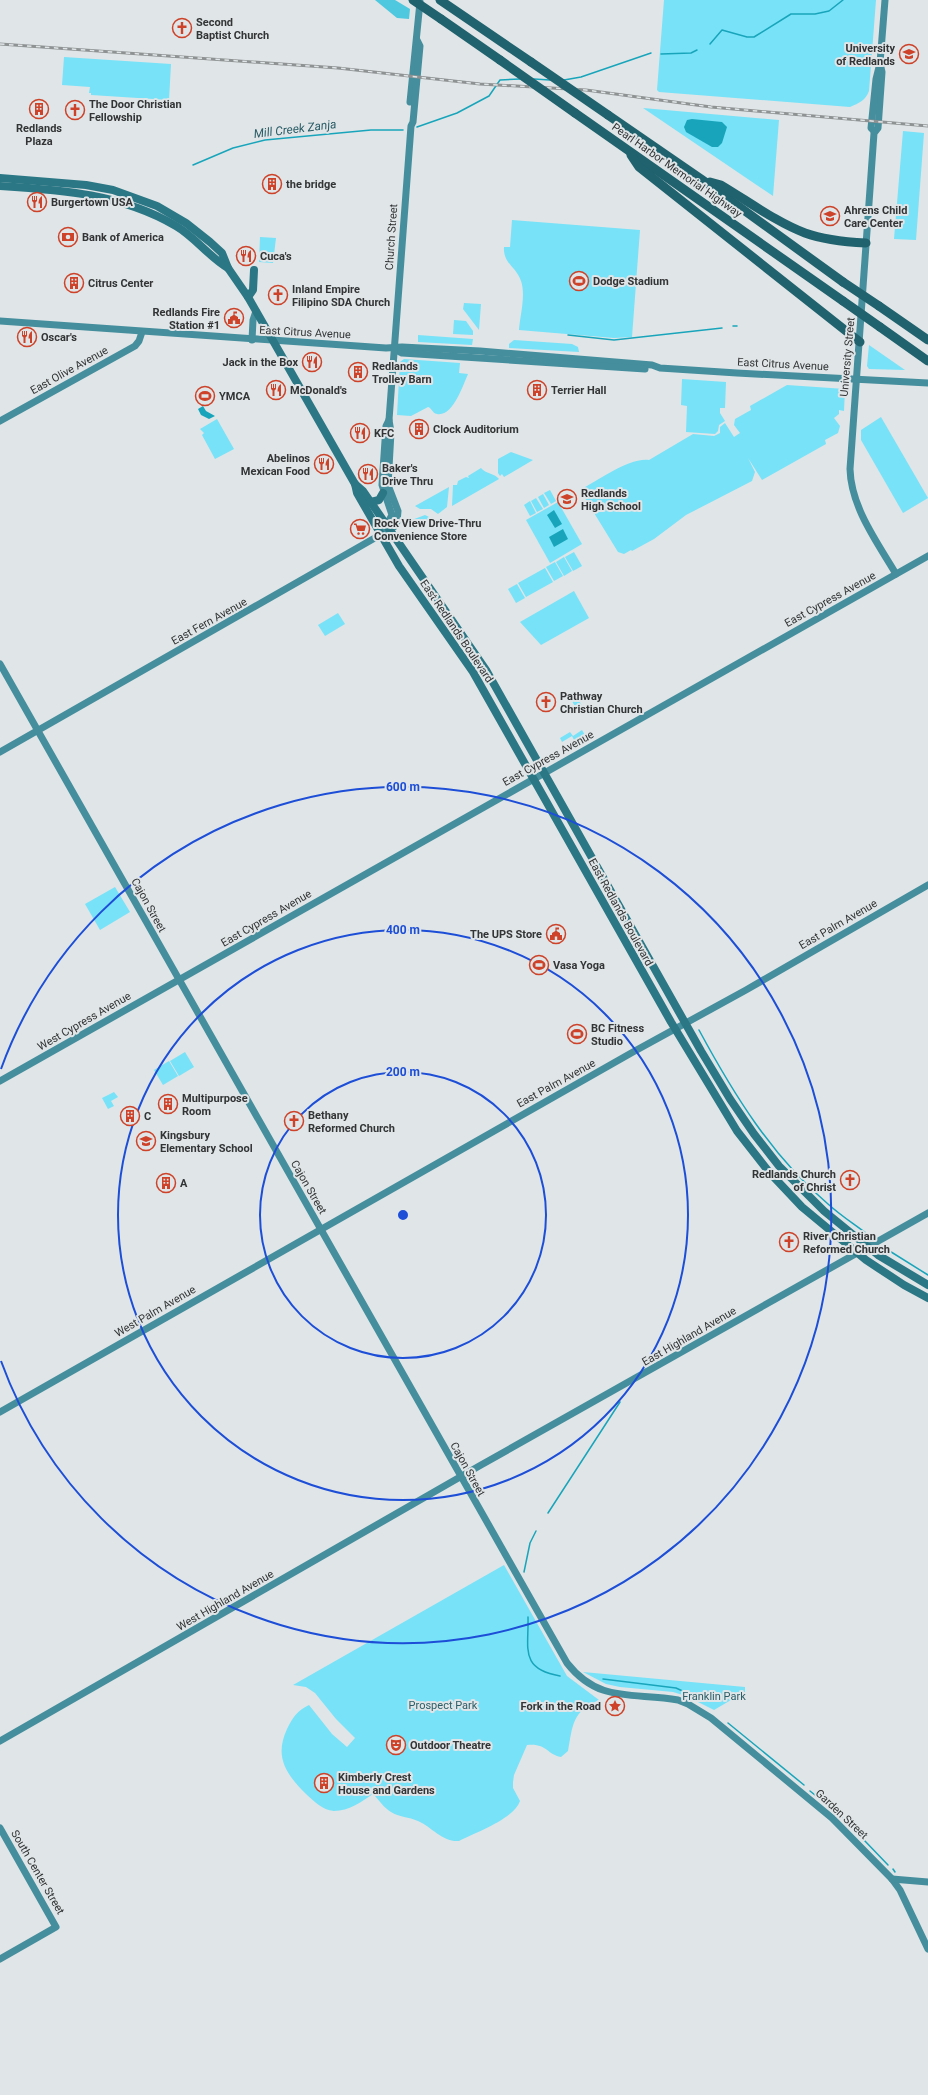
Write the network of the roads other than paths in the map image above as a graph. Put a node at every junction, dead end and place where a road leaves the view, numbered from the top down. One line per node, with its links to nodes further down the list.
1 (413, 0): 5 (highway, Pearl Harbor Memorial Highway, bridge)
2 (420, 0): 20 (street, Church Street)
3 (885, 0): 9 (street, University Street)
4 (441, 1): 7 (highway, Pearl Harbor Memorial Highway, bridge)
5 (628, 150): 19 (highway); 21 (highway, Pearl Harbor Memorial Highway, bridge)
6 (0, 178): 10 (main road, East Redlands Boulevard)
7 (701, 179): 9 (highway); 17 (highway, Pearl Harbor Memorial Highway, bridge)
8 (0, 186): 10 (main road, East Redlands Boulevard)
9 (866, 243): 19 (street, University Street)
10 (228, 268): 12 (main road, East Redlands Boulevard)
11 (254, 270): 12 (main road)
12 (248, 297): 13 (main road, East Redlands Boulevard)
13 (256, 311): 16 (street); 18 (main road, East Redlands Boulevard)
14 (0, 321): 15 (street, East Citrus Avenue)
15 (142, 332): 16 (street, East Citrus Avenue); 25 (street, East Olive Avenue)
16 (252, 340): 18 (street, East Citrus Avenue)
17 (928, 340)
18 (275, 342): 20 (street, East Citrus Avenue); 26 (main road, East Redlands Boulevard)
19 (860, 342): 22 (street, University Street)
20 (394, 349): 22 (street, East Citrus Avenue); 24 (street, Church Street)
21 (928, 361)
22 (857, 380): 23 (street, East Citrus Avenue); 32 (street, University Street)
23 (928, 383)
24 (389, 420): 27 (street); 29 (street)
25 (0, 421)
26 (355, 484): 28 (main road, East Redlands Boulevard); 30 (main road, East Redlands Boulevard)
27 (384, 493): 28 (main road); 29 (street)
28 (370, 502): 29 (main road, East Redlands Boulevard)
29 (388, 528): 30 (street, East Fern Avenue); 36 (main road, East Redlands Boulevard)
30 (381, 535): 34 (street, East Fern Avenue); 37 (main road, East Redlands Boulevard)
31 (928, 556): 32 (street, East Cypress Avenue)
32 (896, 574): 36 (street, East Cypress Avenue)
33 (0, 664): 34 (street, Cajon Street)
34 (38, 731): 35 (street, East Fern Avenue); 39 (street, Cajon Street)
35 (0, 752)
36 (544, 772): 37 (street, East Cypress Avenue); 40 (main road, East Redlands Boulevard)
37 (534, 778): 39 (street, East Cypress Avenue); 41 (main road, East Redlands Boulevard)
38 (928, 885): 40 (street, East Palm Avenue)
39 (178, 980): 42 (street, West Cypress Avenue); 44 (street, Cajon Street)
40 (686, 1023): 41 (street, East Palm Avenue); 45 (main road, East Redlands Boulevard)
41 (675, 1028): 44 (street, East Palm Avenue); 46 (main road, East Redlands Boulevard)
42 (0, 1081)
43 (928, 1213): 45 (street, East Highland Avenue)
44 (320, 1229): 49 (street, West Palm Avenue); 50 (street, Cajon Street)
45 (869, 1248): 46 (street, East Highland Avenue); 47 (main road, East Redlands Boulevard)
46 (858, 1254): 48 (main road, East Redlands Boulevard); 50 (street, East Highland Avenue)
47 (928, 1285)
48 (928, 1298)
49 (0, 1412)
50 (461, 1477): 51 (street, Cajon Street); 52 (street, West Highland Avenue)
51 (711, 1718): 54 (street, Garden Street)
52 (0, 1740)
53 (0, 1828): 57 (street, South Center Street)
54 (892, 1879): 55 (street); 56 (street, Garden Street)
55 (928, 1882)
56 (928, 1949)
57 (0, 1959)

